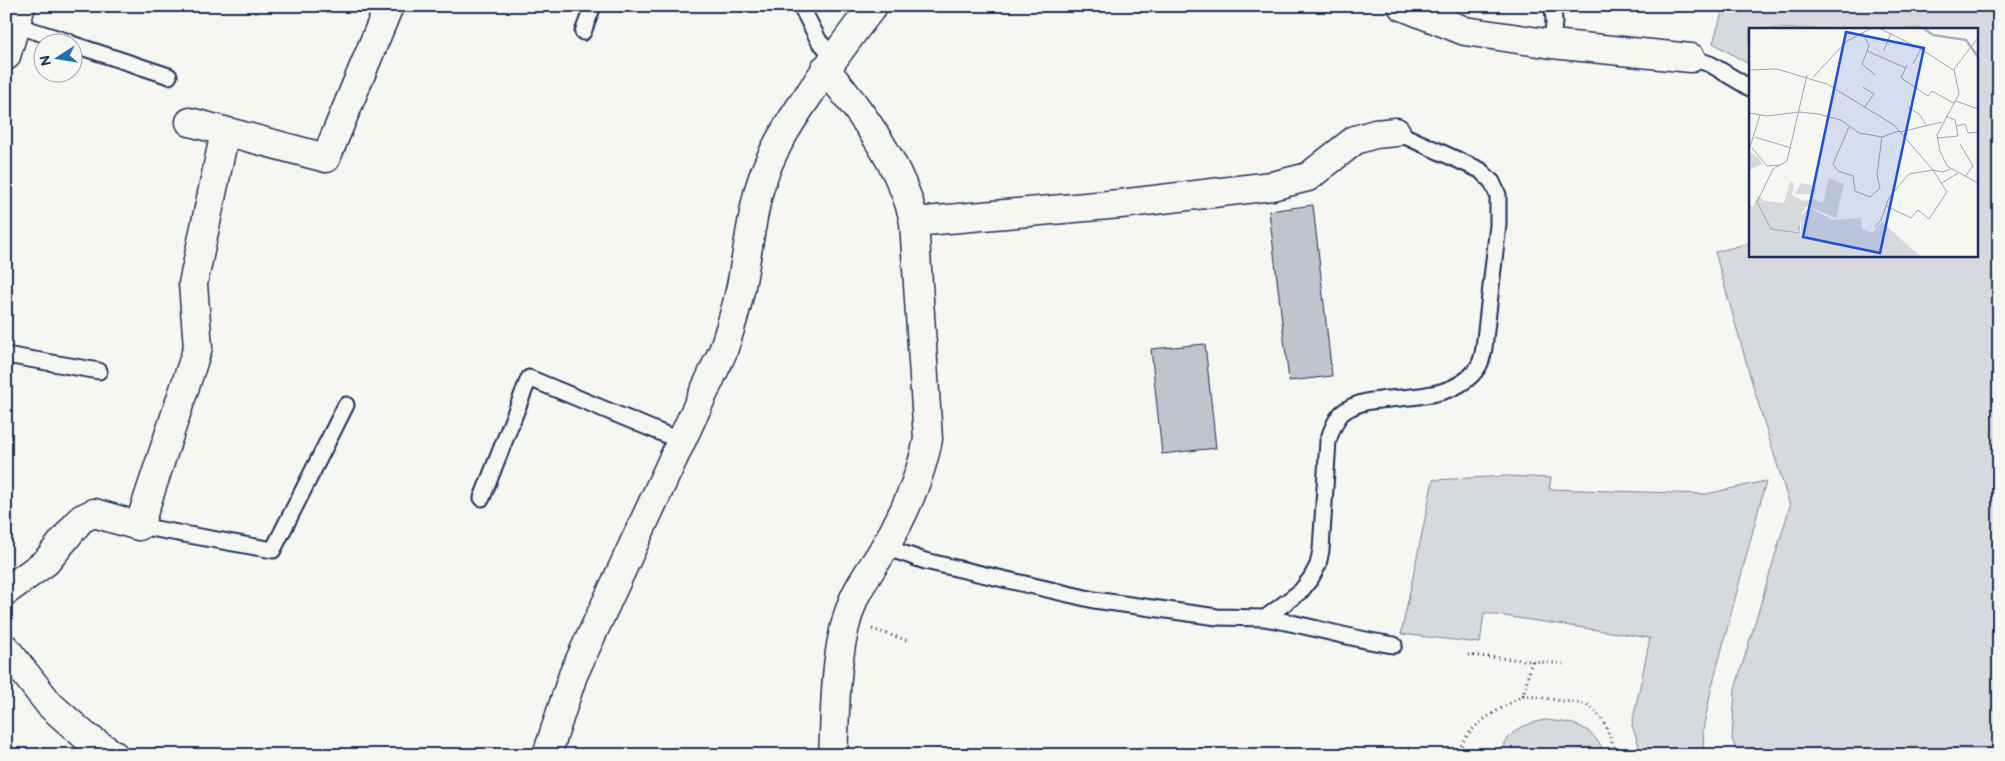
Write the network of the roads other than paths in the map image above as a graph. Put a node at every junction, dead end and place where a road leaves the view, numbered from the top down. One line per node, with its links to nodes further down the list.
1 (389, 6): 18 (street)
2 (593, 6): 9 (lane)
3 (801, 6): 14 (lane)
4 (873, 6): 14 (street)
5 (1402, 6): 10 (street)
6 (1553, 6): 10 (lane)
7 (18, 16): 8 (lane); 12 (street)
8 (49, 32)
9 (583, 32)
10 (1552, 44): 13 (street)
11 (82, 47): 15 (lane)
12 (6, 56)
13 (1691, 58): 16 (lane)
14 (829, 63): 20 (street); 24 (street)
15 (169, 76)
16 (1749, 87)
17 (190, 122): 18 (street)
18 (224, 132): 26 (street)
19 (1396, 132): 20 (street); 29 (lane)
20 (914, 222): 27 (street)
21 (6, 355): 22 (lane)
22 (100, 371)
23 (346, 405): 26 (lane)
24 (681, 441): 25 (lane); 33 (street)
25 (482, 498)
26 (139, 526): 28 (street)
27 (885, 547): 29 (lane); 34 (street)
28 (6, 591)
29 (1265, 618): 30 (lane)
30 (1394, 645)
31 (6, 649): 32 (street)
32 (114, 755)
33 (547, 755)
34 (832, 755)

